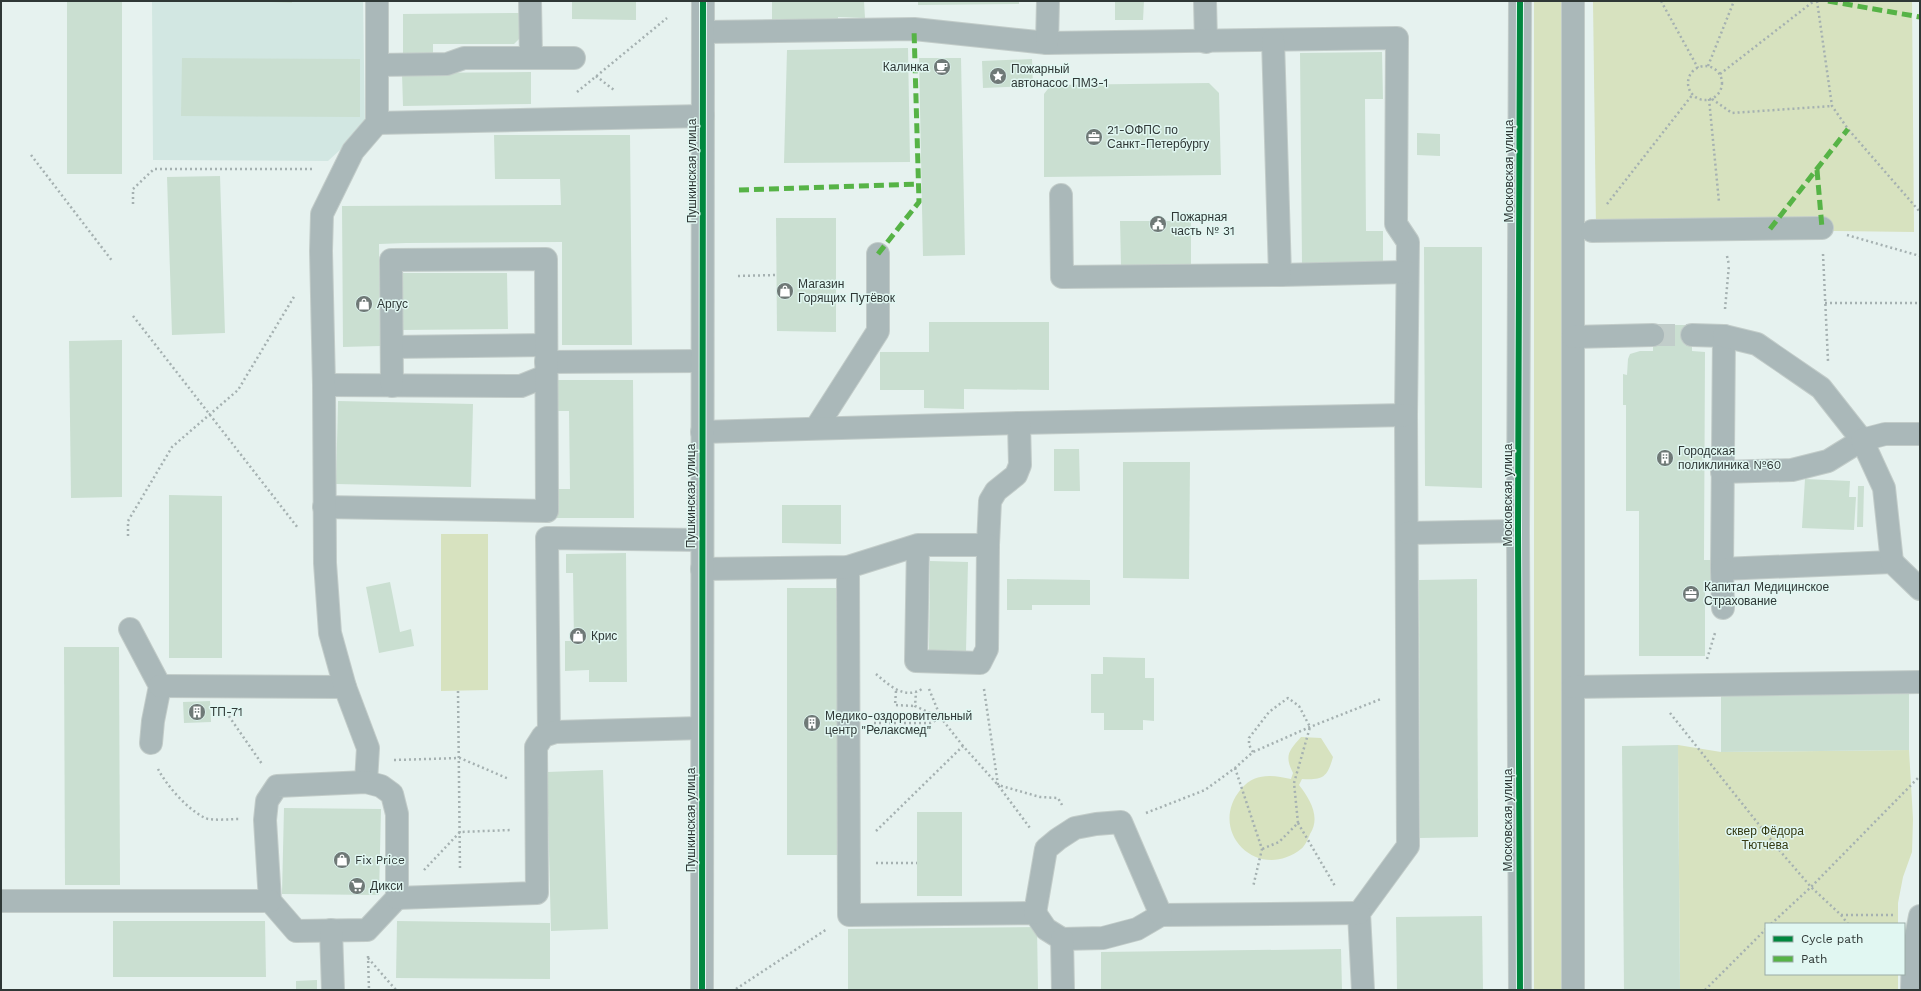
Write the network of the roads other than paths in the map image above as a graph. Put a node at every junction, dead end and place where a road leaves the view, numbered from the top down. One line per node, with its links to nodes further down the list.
1 (376, 1): 14 (street)
2 (530, 1): 12 (street)
3 (703, 1): 8 (street, Пушкинская улица)
4 (1048, 1): 11 (street)
5 (1205, 1): 10 (street)
6 (1520, 1): 40 (street, Московская улица)
7 (1573, 1): 25 (street)
8 (703, 32): 11 (street); 15 (street, Пушкинская улица)
9 (1273, 40): 10 (street); 21 (street); 22 (street)
10 (1206, 42): 11 (street)
11 (1047, 43)
12 (531, 58): 13 (street); 14 (street)
13 (574, 58)
14 (377, 65): 16 (street)
15 (703, 116): 16 (street); 29 (street, Пушкинская улица)
16 (377, 123): 30 (street)
17 (1061, 195): 22 (street)
18 (1822, 228): 19 (street)
19 (1592, 231)
20 (878, 254): 34 (street)
21 (1407, 272): 22 (street); 32 (street)
22 (1280, 275)
23 (1653, 335): 25 (street)
24 (1692, 335): 26 (street)
25 (1573, 336): 55 (street)
26 (1724, 336): 37 (street); 38 (street)
27 (392, 347): 28 (street); 28 (street); 31 (street)
28 (546, 361): 29 (street); 31 (street); 39 (street)
29 (702, 361): 35 (street, Пушкинская улица)
30 (324, 385): 31 (street); 39 (street)
31 (392, 386)
32 (1406, 415): 33 (street); 41 (street)
33 (1019, 423): 34 (street); 44 (street)
34 (816, 428): 35 (street)
35 (702, 432): 42 (street, Пушкинская улица)
36 (1920, 434): 37 (street)
37 (1862, 440): 38 (street); 45 (street)
38 (1722, 472): 48 (street)
39 (324, 507): 54 (street)
40 (1518, 531): 41 (street); 73 (street, Московская улица)
41 (1408, 533): 64 (street)
42 (702, 540): 47 (street, Пушкинская улица); 57 (street)
43 (918, 545): 44 (street); 44 (street); 46 (street)
44 (988, 545)
45 (1892, 562): 48 (street); 49 (street)
46 (848, 567): 47 (street); 63 (street)
47 (702, 569): 56 (street, Пушкинская улица)
48 (1722, 569): 50 (street)
49 (1920, 589)
50 (1723, 608)
51 (130, 628): 53 (street)
52 (1920, 682): 55 (street)
53 (160, 686): 54 (street); 58 (street)
54 (345, 687): 59 (street)
55 (1573, 687): 74 (street)
56 (702, 728): 57 (street); 70 (street, Пушкинская улица)
57 (549, 733): 60 (street)
58 (151, 744)
59 (366, 782): 60 (street); 62 (street)
60 (397, 898): 67 (street)
61 (1, 901): 62 (street)
62 (270, 901): 67 (street)
63 (1035, 913): 65 (street); 68 (street)
64 (1359, 913): 65 (street); 72 (street)
65 (1161, 915): 68 (street)
66 (1920, 916): 75 (street)
67 (331, 930): 69 (street)
68 (1062, 939): 71 (street)
69 (333, 990)
70 (702, 990)
71 (1063, 990)
72 (1363, 990)
73 (1520, 990)
74 (1573, 990)
75 (1912, 990)

